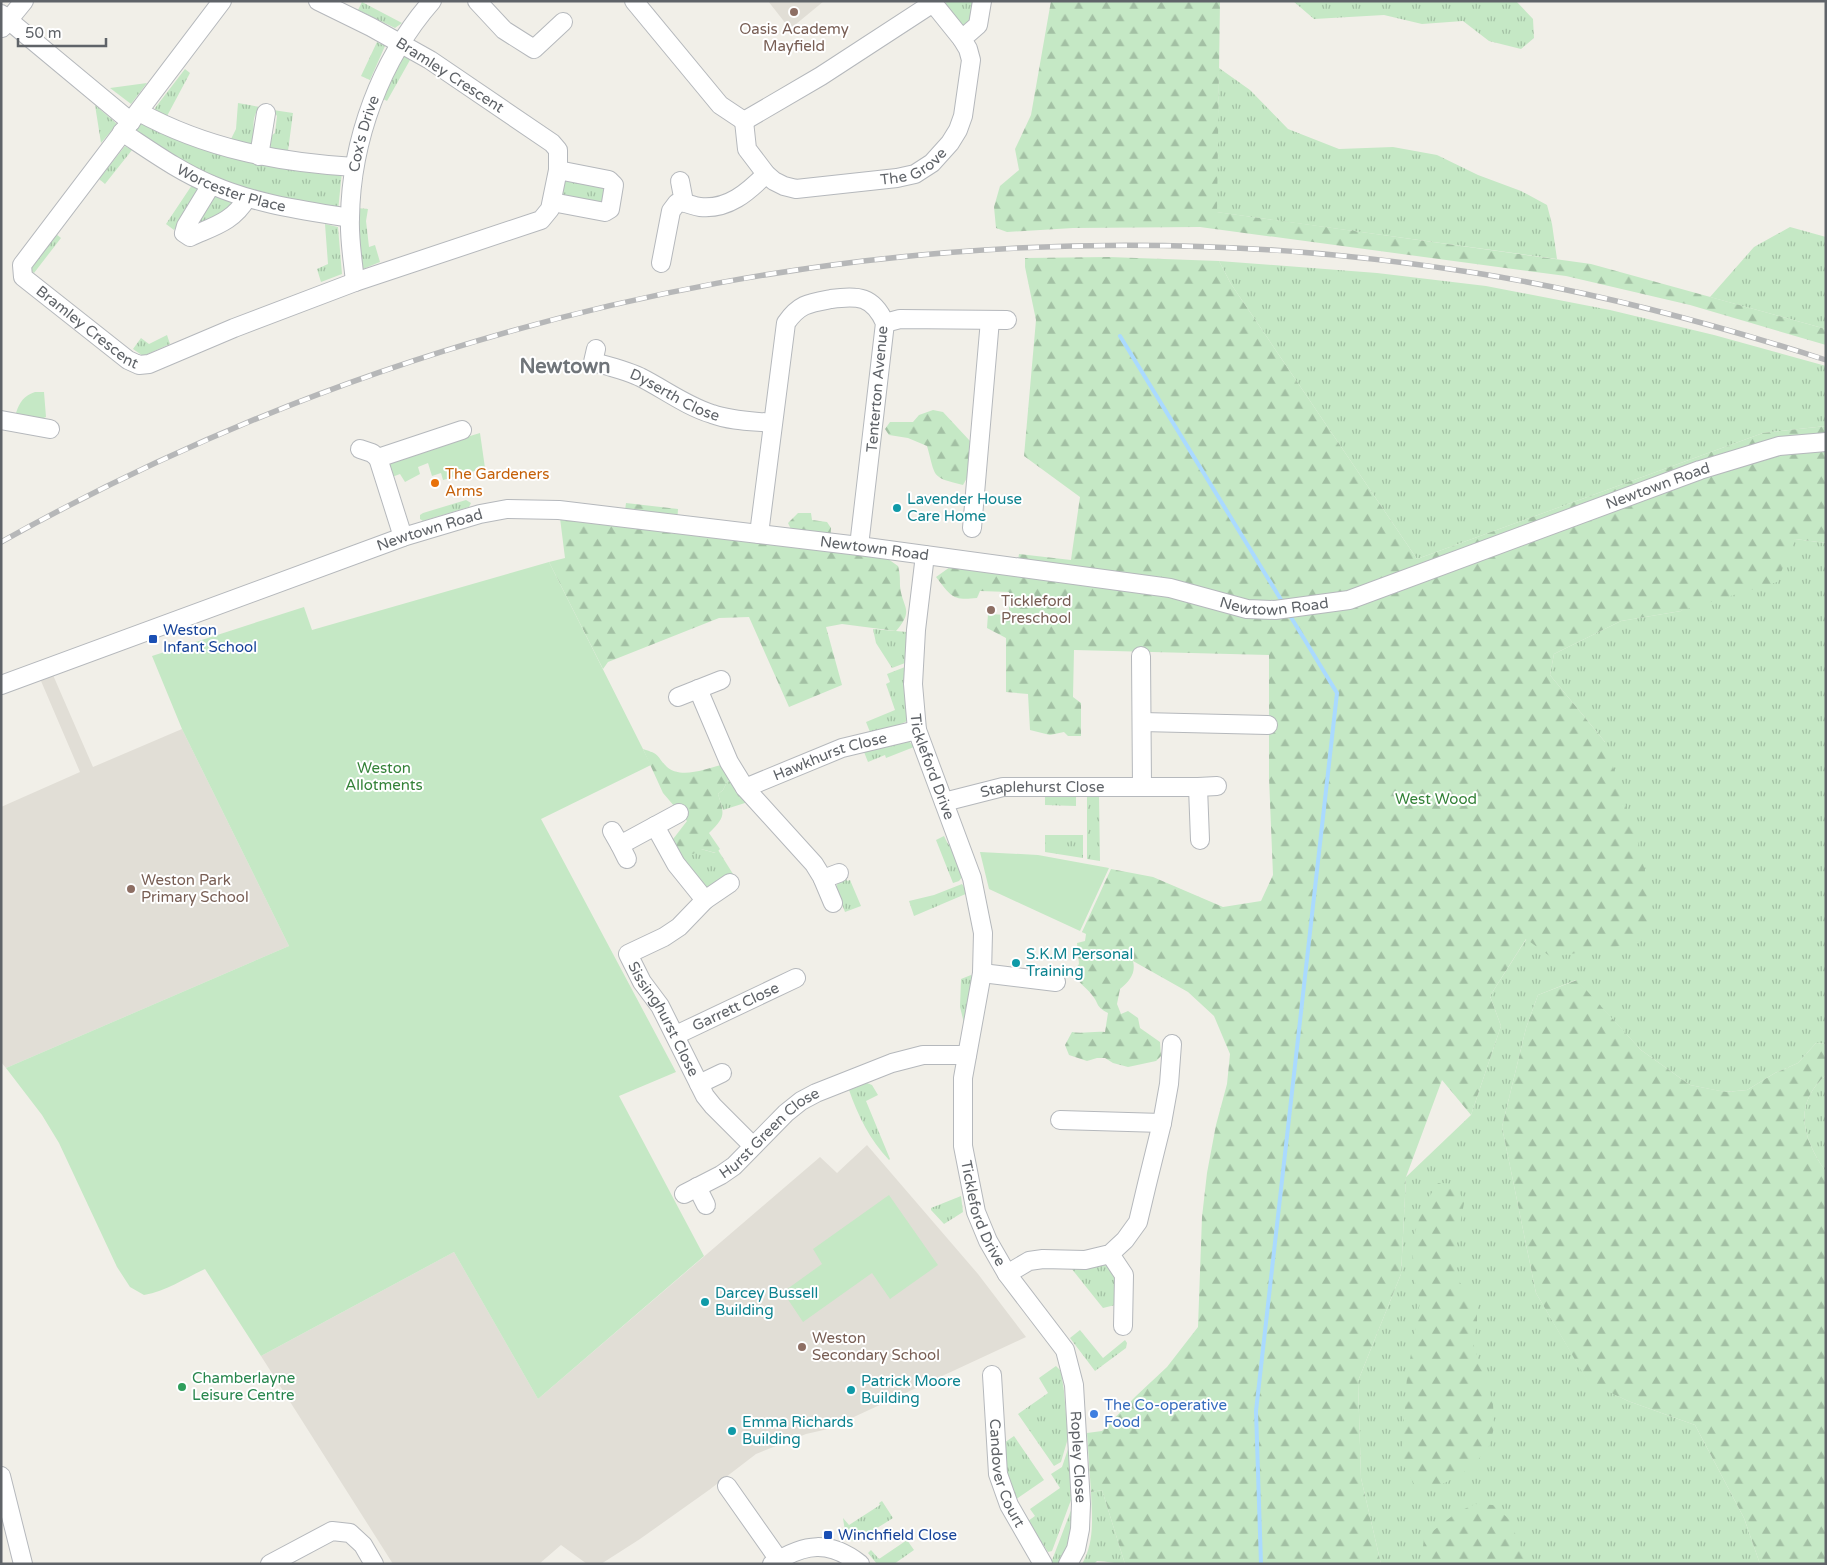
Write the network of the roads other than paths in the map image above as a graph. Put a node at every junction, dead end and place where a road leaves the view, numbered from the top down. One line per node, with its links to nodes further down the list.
1 (24, 1): 9 (street)
2 (222, 1): 15 (street, Bramley Crescent)
3 (318, 1): 12 (street, Bramley Crescent)
4 (432, 1): 12 (street, Cox's Drive)
5 (477, 1): 10 (street)
6 (634, 1): 14 (street)
7 (982, 1): 11 (street)
8 (934, 2): 11 (street, The Grove); 14 (street, The Grove)
9 (4, 21): 15 (street, Worcester Place)
10 (563, 22)
11 (962, 39): 19 (street, The Grove)
12 (400, 43): 17 (street, Cox's Drive); 18 (street, Bramley Crescent)
13 (266, 112): 16 (street)
14 (744, 121): 19 (street, The Grove)
15 (131, 122): 16 (street, Worcester Place); 21 (street, Worcester Place); 27 (street, Bramley Crescent)
16 (259, 156): 17 (street, Worcester Place)
17 (354, 167): 25 (street, Cox's Drive)
18 (558, 170): 23 (street, Bramley Crescent); 23 (street)
19 (766, 174): 24 (street)
20 (680, 181): 24 (street)
21 (212, 185): 22 (street, Worcester Place); 22 (street)
22 (247, 198): 25 (street, Worcester Place)
23 (552, 202): 27 (street, Bramley Crescent)
24 (684, 202): 26 (street)
25 (350, 218): 27 (street, Cox's Drive)
26 (661, 263)
27 (355, 282)
28 (885, 323): 31 (street, Tenterton Avenue); 37 (street); 40 (street, Tenterton Avenue)
29 (596, 350): 31 (street, Dyserth Close)
30 (1, 420): 32 (street)
31 (772, 423): 38 (street, Tenterton Avenue)
32 (50, 428)
33 (462, 430): 36 (street)
34 (1826, 442): 41 (street, Newtown Road)
35 (360, 449): 36 (street)
36 (378, 458): 39 (street)
37 (972, 528)
38 (759, 534): 39 (street, Newtown Road); 40 (street, Newtown Road)
39 (403, 537): 44 (street, Newtown Road)
40 (859, 546): 41 (street, Newtown Road)
41 (925, 555): 49 (street, Tickleford Drive)
42 (1141, 656): 47 (street)
43 (721, 680): 45 (street)
44 (1, 685)
45 (698, 690): 46 (street); 53 (street)
46 (678, 697)
47 (1142, 722): 48 (street); 51 (street)
48 (1268, 725)
49 (917, 730): 53 (street, Hawkhurst Close); 54 (street, Tickleford Drive)
50 (1217, 786): 52 (street, Staplehurst Close)
51 (1142, 787): 52 (street, Staplehurst Close); 54 (street, Staplehurst Close)
52 (1198, 787): 57 (street)
53 (745, 788): 61 (street)
54 (944, 802): 62 (street, Tickleford Drive)
55 (679, 813): 56 (street)
56 (655, 826): 58 (street); 60 (street)
57 (1200, 840)
58 (620, 845)
59 (730, 882): 60 (street)
60 (705, 900): 65 (street, Sissinghurst Close)
61 (833, 903)
62 (982, 973): 64 (street); 67 (street, Tickleford Drive)
63 (796, 978): 65 (street, Garrett Close)
64 (1056, 982)
65 (676, 1035): 69 (street, Sissinghurst Close)
66 (1172, 1044): 71 (street)
67 (968, 1055): 72 (street, Hurst Green Close); 75 (street, Tickleford Drive)
68 (722, 1073): 69 (street, Sissinghurst Close)
69 (699, 1084): 72 (street, Sissinghurst Close)
70 (1060, 1120): 71 (street)
71 (1162, 1123): 74 (street)
72 (753, 1146): 73 (street, Hurst Green Close)
73 (706, 1205)
74 (1110, 1254): 75 (street); 76 (street)
75 (1007, 1274): 77 (street, Tickleford Drive)
76 (1123, 1326)
77 (1065, 1350): 87 (street, Ropley Close)
78 (992, 1374): 86 (street, Candover Court)
79 (1, 1476): 82 (street)
80 (727, 1486): 81 (street)
81 (776, 1562): 85 (street)
82 (23, 1564)
83 (270, 1564): 84 (street)
84 (374, 1564)
85 (860, 1564)
86 (1043, 1564)
87 (1068, 1564)

